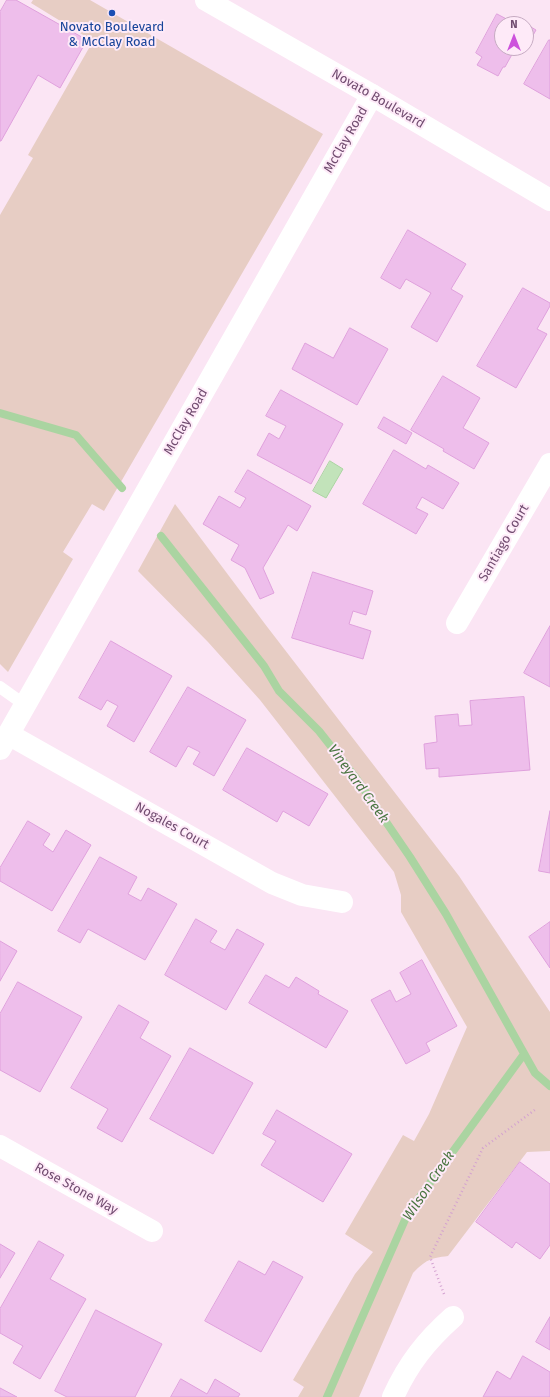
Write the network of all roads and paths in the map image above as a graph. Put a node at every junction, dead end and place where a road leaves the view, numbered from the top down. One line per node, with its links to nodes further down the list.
1 (206, 0): 2 (street, Novato Boulevard)
2 (372, 95): 3 (street, Novato Boulevard); 7 (street, McClay Road)
3 (550, 200)
4 (550, 464): 5 (street, Santiago Court)
5 (457, 623)
6 (0, 687): 7 (lane)
7 (25, 705): 8 (street, McClay Road)
8 (4, 741): 9 (street, Nogales Court)
9 (342, 902)
10 (536, 1109): 13 (path)
11 (0, 1146): 12 (street, Rose Stone Way)
12 (152, 1231)
13 (453, 1317): 14 (street)
14 (393, 1397)

